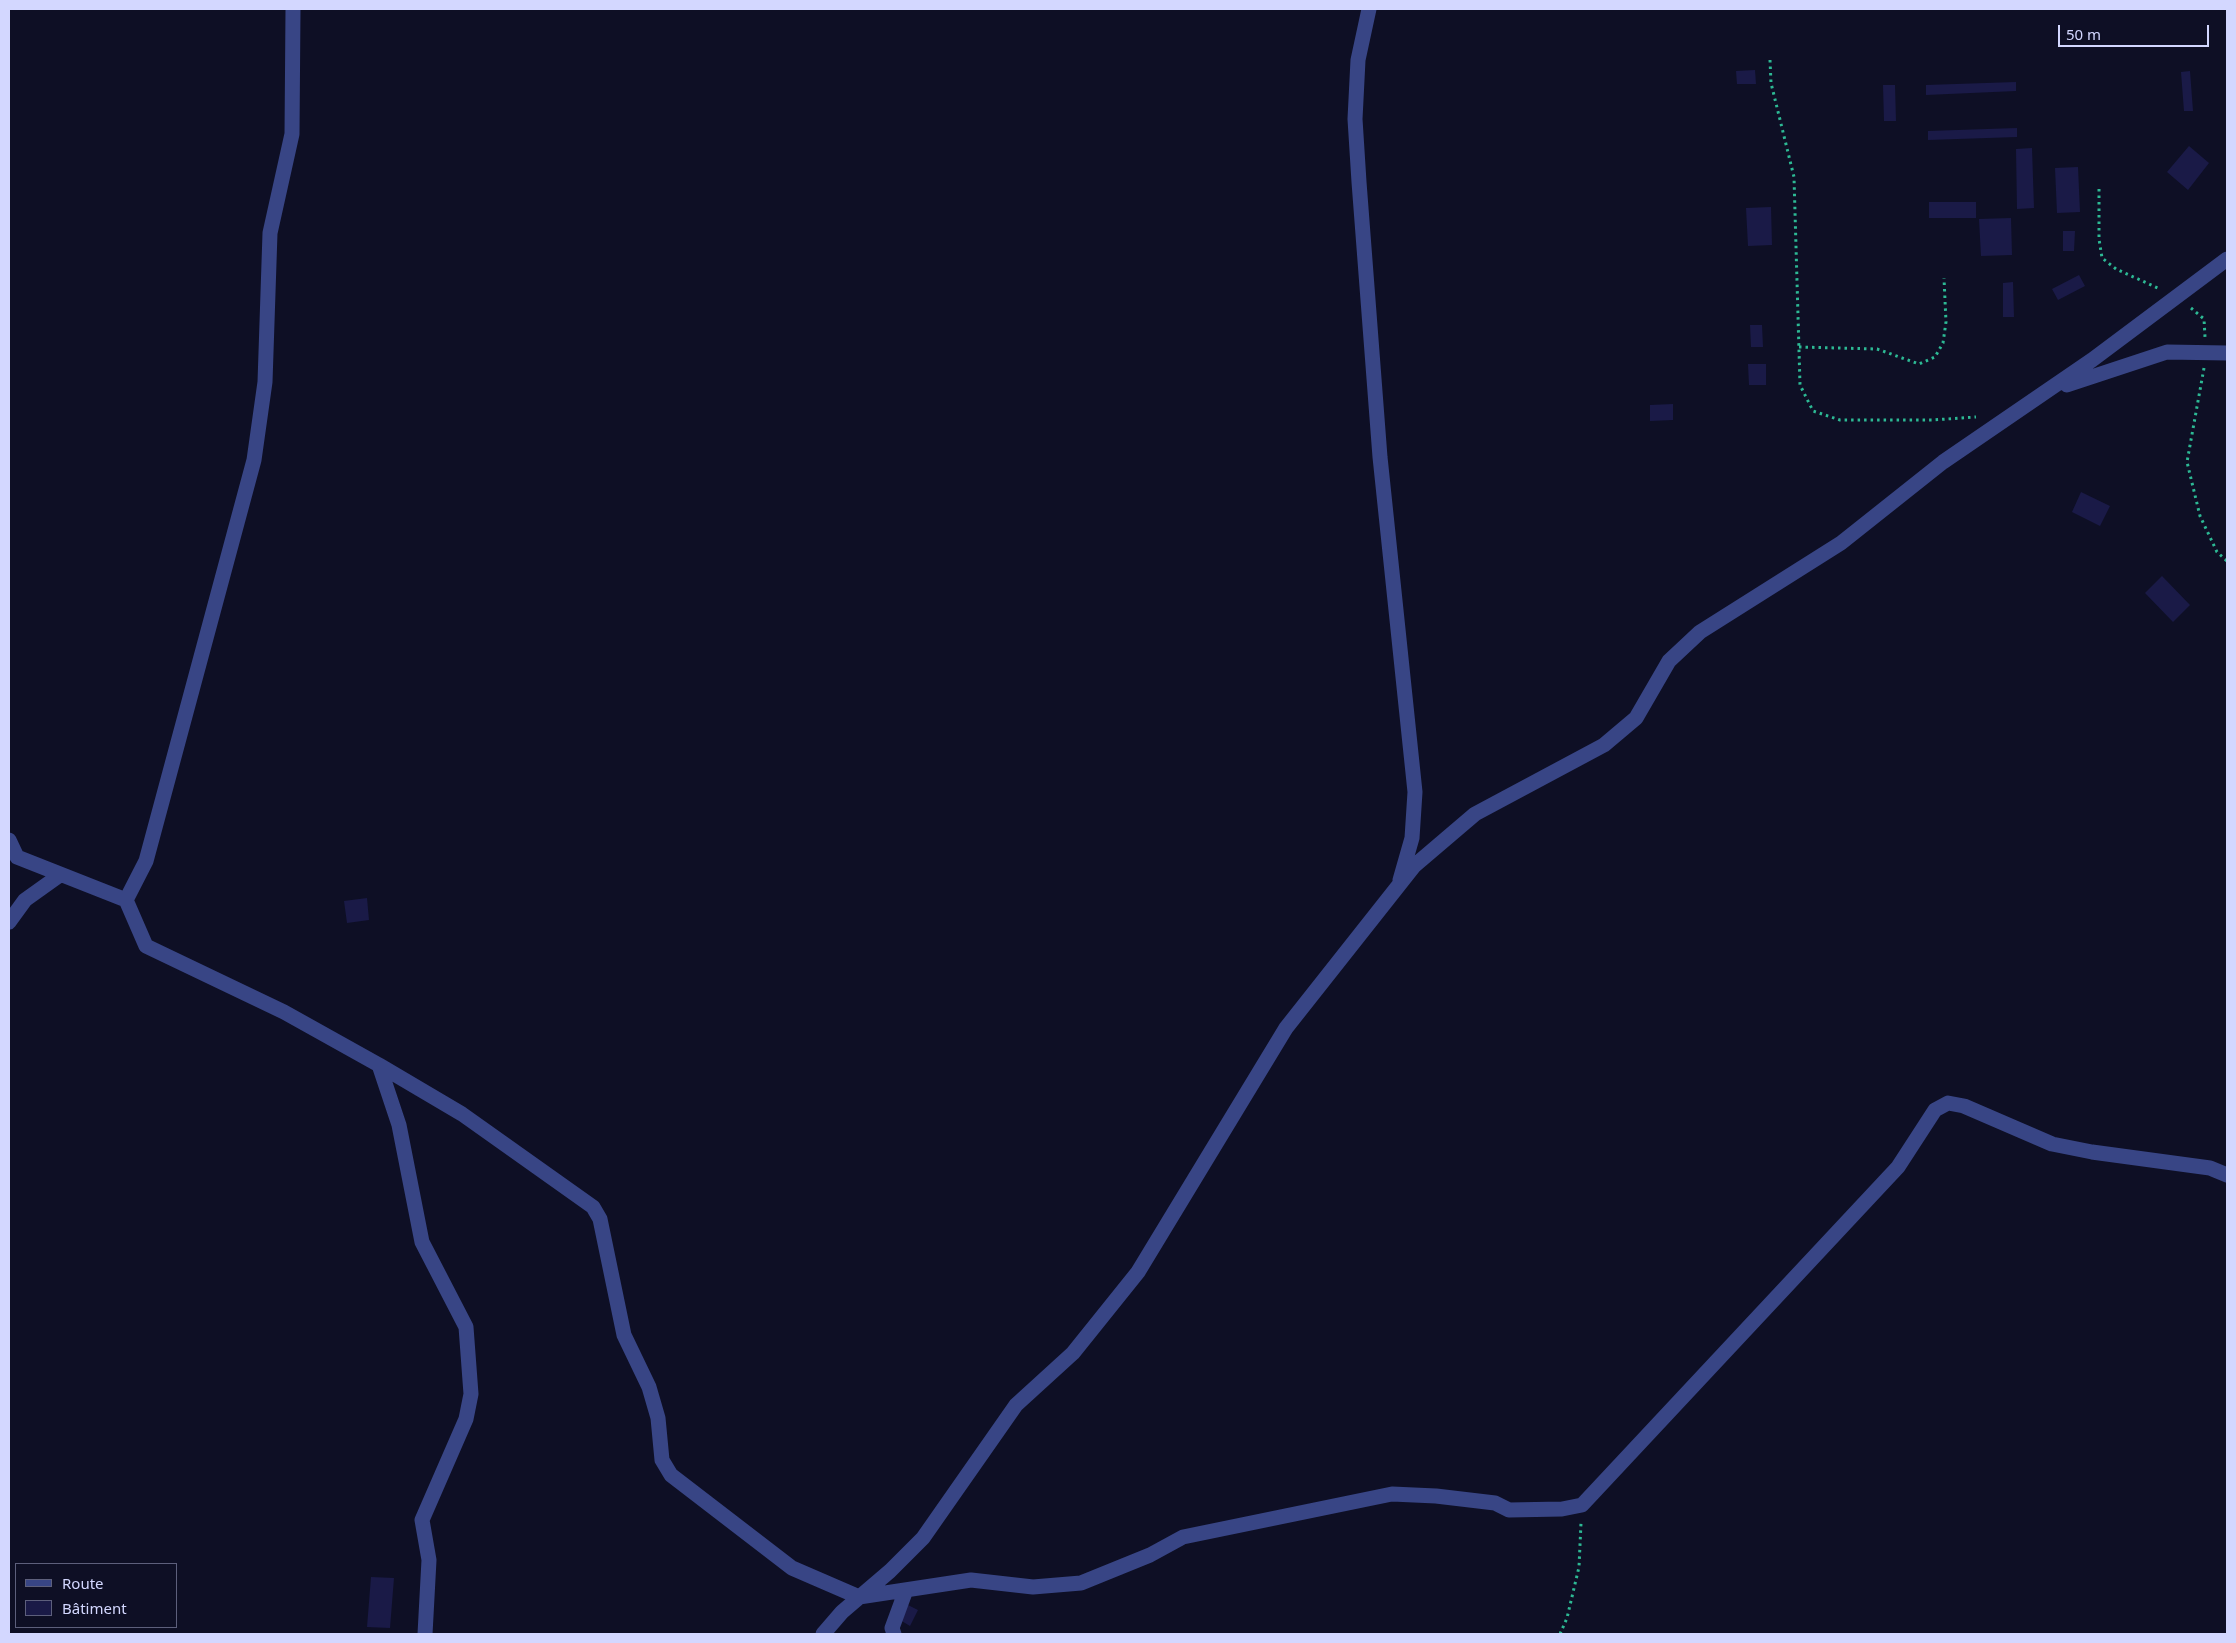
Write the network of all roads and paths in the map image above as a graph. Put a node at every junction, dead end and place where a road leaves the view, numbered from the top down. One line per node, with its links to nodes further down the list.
1 (293, 9): 13 (street)
2 (1369, 9): 12 (street)
3 (1770, 60): 6 (path)
4 (2227, 259): 8 (street)
5 (1944, 278): 6 (path)
6 (1799, 347): 9 (path)
7 (2227, 353): 8 (street)
8 (2047, 392): 12 (street)
9 (1980, 417)
10 (9, 840): 11 (street)
11 (60, 875): 13 (street); 14 (street)
12 (1398, 886): 19 (street)
13 (126, 900): 15 (street)
14 (9, 922)
15 (379, 1065): 19 (street); 20 (street)
16 (2227, 1175): 17 (street)
17 (1582, 1505): 18 (street); 23 (path)
18 (906, 1590): 19 (street); 22 (street)
19 (859, 1597): 21 (street)
20 (425, 1634)
21 (823, 1634)
22 (894, 1634)
23 (1560, 1634)

